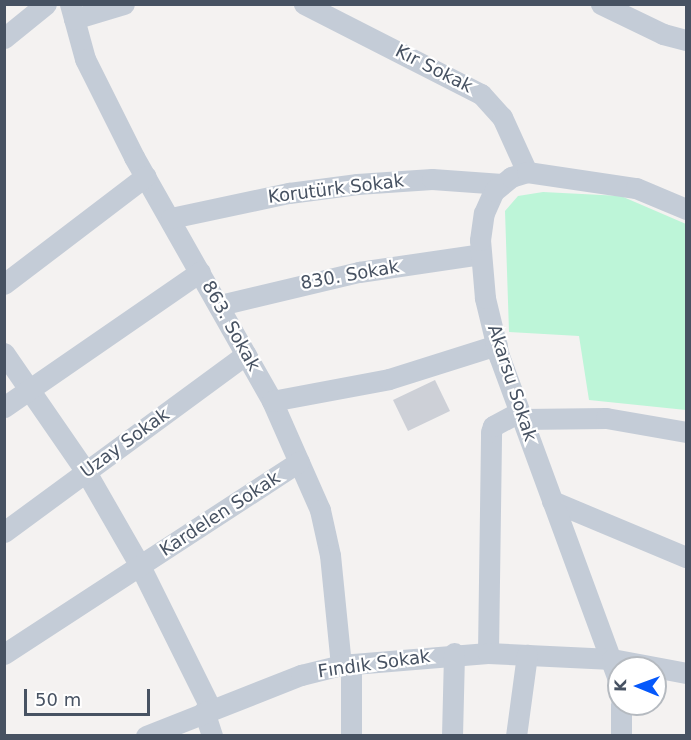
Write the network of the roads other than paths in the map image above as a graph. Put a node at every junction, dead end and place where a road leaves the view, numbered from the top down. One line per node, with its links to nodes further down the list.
1 (46, 4): 6 (street)
2 (124, 4): 5 (street)
3 (304, 4): 8 (street, Kır Sokak)
4 (602, 4): 7 (street)
5 (72, 12): 9 (street, 863. Sokak)
6 (4, 38)
7 (687, 40)
8 (527, 172): 10 (street); 11 (street)
9 (146, 176): 12 (street, 863. Sokak); 15 (street)
10 (502, 184): 12 (street, Korutürk Sokak); 13 (street, Akarsu Sokak)
11 (687, 209)
12 (171, 218): 14 (street, 863. Sokak)
13 (481, 254): 16 (street, 830. Sokak); 17 (street, Akarsu Sokak)
14 (200, 272): 16 (street, 863. Sokak); 20 (street)
15 (4, 284)
16 (220, 305): 19 (street, 863. Sokak)
17 (497, 345): 21 (street); 23 (street, Akarsu Sokak)
18 (4, 353): 20 (street, Kardelen Sokak)
19 (246, 354): 21 (street, 863. Sokak); 26 (street, Uzay Sokak)
20 (28, 389): 22 (street); 26 (street, Kardelen Sokak)
21 (273, 400): 25 (street, 863. Sokak)
22 (4, 407)
23 (521, 415): 24 (street); 27 (street, Akarsu Sokak); 32 (street)
24 (687, 432)
25 (299, 462): 30 (street, Kardelen Sokak); 37 (street, 863. Sokak)
26 (86, 472): 28 (street, Uzay Sokak); 30 (street, Kardelen Sokak)
27 (552, 501): 29 (street); 35 (street, Akarsu Sokak)
28 (4, 532)
29 (687, 556)
30 (140, 566): 33 (street, Kardelen Sokak); 40 (street, Kardelen Sokak)
31 (454, 653): 32 (street, Fındık Sokak); 37 (street, Fındık Sokak); 45 (street)
32 (488, 653): 34 (street, Fındık Sokak)
33 (4, 654)
34 (526, 655): 36 (street, Fındık Sokak); 46 (street)
35 (611, 656)
36 (607, 659)
37 (346, 664): 40 (street, Fındık Sokak); 44 (street, 863. Sokak)
38 (667, 669): 39 (street, Fındık Sokak)
39 (687, 673)
40 (207, 710): 42 (street, Fındık Sokak); 43 (street, Kardelen Sokak)
41 (621, 716): 47 (street)
42 (146, 735)
43 (212, 735)
44 (351, 735)
45 (452, 735)
46 (516, 735)
47 (621, 735)

